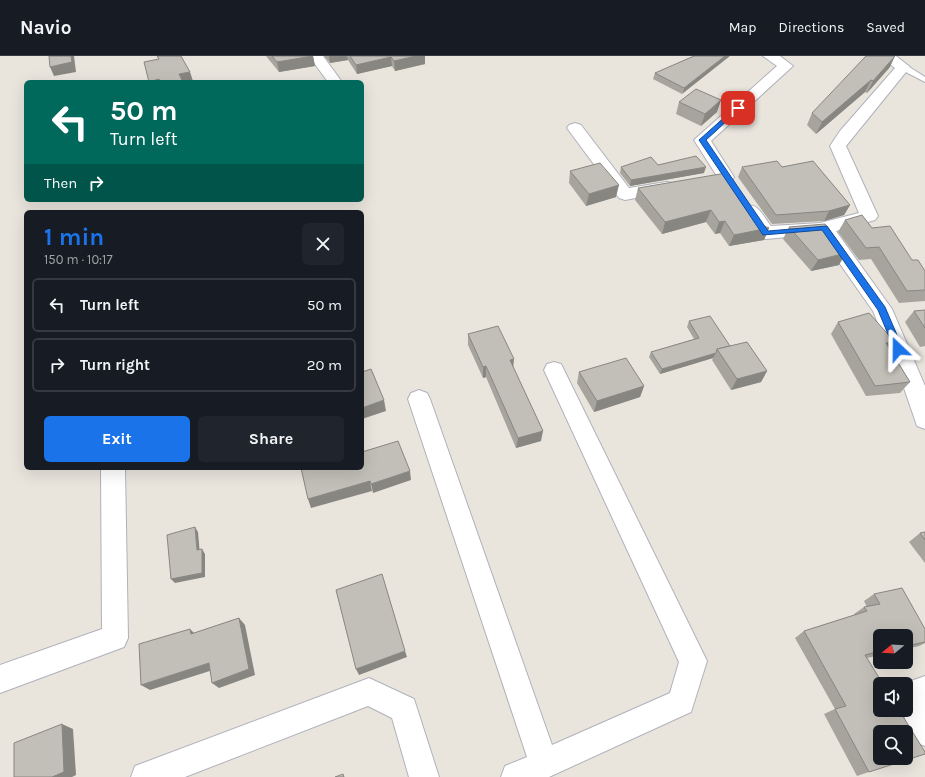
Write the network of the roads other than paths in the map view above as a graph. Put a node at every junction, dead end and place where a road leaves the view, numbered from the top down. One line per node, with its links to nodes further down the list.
1 (316, 56): 5 (street)
2 (770, 56): 9 (street)
3 (886, 56): 4 (street)
4 (903, 67): 6 (lane); 9 (street)
5 (334, 80)
6 (925, 80)
7 (575, 128): 8 (street)
8 (679, 185)
9 (824, 228): 12 (street)
10 (554, 370): 17 (street)
11 (419, 399): 17 (street)
12 (925, 420)
13 (112, 470): 14 (street)
14 (0, 679)
15 (925, 690): 16 (street)
16 (925, 732)
17 (544, 764): 20 (street)
18 (146, 777): 19 (street)
19 (424, 777)
20 (516, 777)

